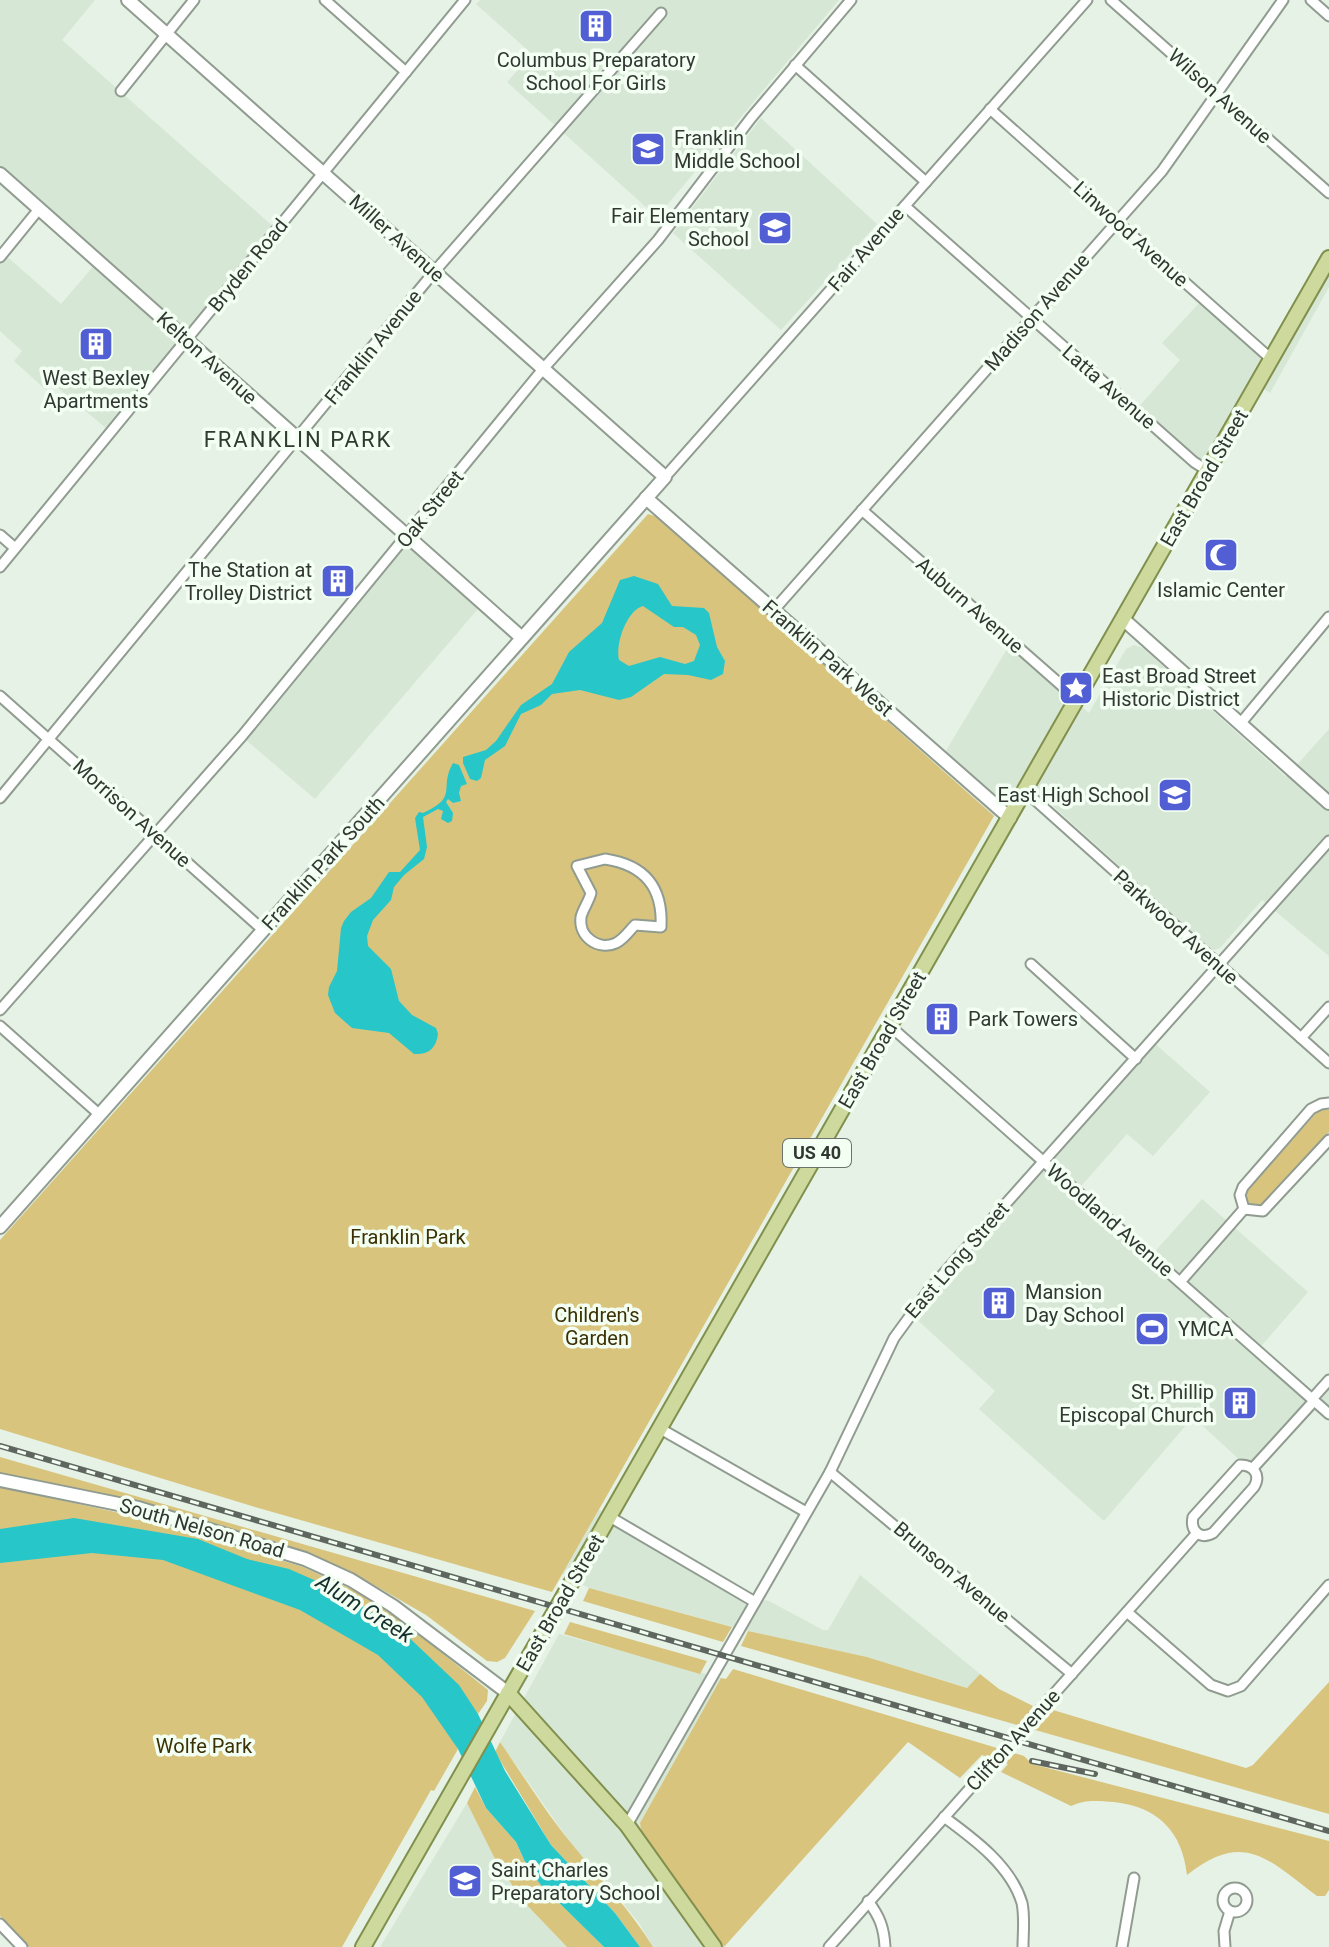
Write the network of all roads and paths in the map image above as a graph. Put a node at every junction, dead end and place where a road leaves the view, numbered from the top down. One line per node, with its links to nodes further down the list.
1 (128, 0): 12 (street, Miller Avenue)
2 (194, 0): 12 (street)
3 (325, 0): 14 (street)
4 (465, 0): 14 (street, Bryden Road)
5 (851, 0): 13 (street, Oak Street)
6 (1087, 0): 17 (street, Fair Avenue)
7 (1111, 0): 16 (street, Wilson Avenue)
8 (1283, 0): 16 (street, Madison Avenue)
9 (1311, 0): 11 (street)
10 (661, 13): 27 (street, Franklin Avenue)
11 (1329, 16)
12 (166, 34): 15 (street); 18 (street, Miller Avenue)
13 (795, 65): 20 (street); 31 (street, Oak Street)
14 (406, 72): 18 (street, Bryden Road)
15 (121, 91)
16 (1217, 93): 21 (street, Wilson Avenue); 24 (street, Madison Avenue)
17 (990, 109): 20 (street, Fair Avenue); 24 (street, Linwood Avenue)
18 (323, 172): 27 (street, Miller Avenue); 29 (street, Bryden Road)
19 (0, 174): 23 (street, Kelton Avenue)
20 (926, 182): 22 (street, Fair Avenue)
21 (1329, 193)
22 (905, 206): 28 (street, Latta Avenue); 34 (street, Fair Avenue)
23 (39, 209): 25 (street); 29 (street, Kelton Avenue)
24 (1117, 221): 28 (street, Madison Avenue); 30 (street, Linwood Avenue)
25 (0, 257)
26 (1329, 258): 30 (main road, East Broad Street / US 40)
27 (434, 272): 31 (street, Miller Avenue); 32 (street, Franklin Avenue)
28 (1031, 319): 33 (street, Latta Avenue); 36 (street, Madison Avenue)
29 (186, 340): 32 (street, Kelton Avenue); 39 (street, Bryden Road)
30 (1271, 359): 33 (main road, East Broad Street / US 40)
31 (543, 369): 34 (street, Miller Avenue); 38 (street, Oak Street)
32 (298, 439): 38 (street, Kelton Avenue); 48 (street, Franklin Avenue)
33 (1208, 471): 43 (main road, East Broad Street / US 40)
34 (665, 477): 35 (street, Fair Avenue)
35 (646, 498): 41 (street, Franklin Park West); 44 (street, Franklin Park South)
36 (862, 510): 41 (street, Madison Avenue); 46 (street, Auburn Avenue)
37 (0, 535): 39 (street)
38 (407, 536): 44 (street, Kelton Avenue); 53 (street, Oak Street)
39 (15, 548): 40 (street, Bryden Road)
40 (0, 567)
41 (773, 611): 52 (street, Franklin Park West)
42 (1329, 617): 47 (street)
43 (1123, 619): 46 (main road, East Broad Street / US 40); 47 (street)
44 (522, 638): 56 (street, Franklin Park South)
45 (0, 696): 48 (street, Morrison Avenue)
46 (1077, 699): 49 (main road, East Broad Street / US 40)
47 (1240, 724): 51 (street)
48 (49, 739): 50 (street, Franklin Avenue); 53 (street, Morrison Avenue)
49 (1025, 791): 52 (main road, East Broad Street / US 40); 58 (street, Parkwood Avenue)
50 (0, 798)
51 (1329, 803)
52 (1010, 818): 62 (main road, East Broad Street / US 40)
53 (156, 834): 56 (street, Morrison Avenue); 60 (street, Oak Street)
54 (1329, 841): 58 (street, East Long Street)
55 (577, 866): 55 (street)
56 (263, 930): 67 (street, Franklin Park South)
57 (1031, 964): 64 (street)
58 (1219, 966): 63 (street, Parkwood Avenue); 64 (street, East Long Street)
59 (1329, 1007): 63 (street)
60 (0, 1010)
61 (0, 1026): 67 (street)
62 (890, 1026): 69 (street, Woodland Avenue); 76 (main road, East Broad Street / US 40)
63 (1301, 1038): 65 (street, Parkwood Avenue)
64 (1136, 1059): 69 (street, East Long Street)
65 (1329, 1063)
66 (1329, 1103): 70 (street)
67 (100, 1115): 71 (street, Franklin Park South)
68 (1329, 1140): 70 (street)
69 (1045, 1162): 72 (street, Woodland Avenue); 78 (street, East Long Street)
70 (1244, 1209): 72 (street)
71 (0, 1227)
72 (1180, 1282): 74 (street, Woodland Avenue)
73 (1329, 1380): 74 (street, Clifton Avenue)
74 (1313, 1400): 75 (street, Woodland Avenue); 77 (street, Clifton Avenue)
75 (1329, 1414)
76 (659, 1428): 80 (street); 81 (main road, East Broad Street / US 40)
77 (1253, 1468): 82 (street, Clifton Avenue); 82 (street, Clifton Avenue)
78 (830, 1472): 80 (street, East Long Street); 86 (street, Brunson Avenue)
79 (0, 1480): 87 (street, South Nelson Road)
80 (806, 1512): 84 (street, East Long Street)
81 (610, 1517): 84 (street); 87 (main road, East Broad Street / US 40)
82 (1197, 1533): 85 (street, Clifton Avenue)
83 (1329, 1585): 85 (street)
84 (755, 1602): 89 (street, East Long Street)
85 (1127, 1612): 86 (street, Clifton Avenue)
86 (1072, 1674): 88 (street, Clifton Avenue)
87 (508, 1693): 89 (main road); 95 (main road, East Broad Street / US 40)
88 (944, 1817): 91 (street, Clifton Avenue); 99 (street)
89 (627, 1825): 96 (main road)
90 (1134, 1878): 100 (street)
91 (868, 1901): 97 (street, Clifton Avenue); 98 (street)
92 (1230, 1911): 101 (street)
93 (0, 1924): 94 (street)
94 (22, 1947)
95 (363, 1947)
96 (714, 1947)
97 (829, 1947)
98 (885, 1947)
99 (1023, 1947)
100 (1122, 1947)
101 (1225, 1947)

